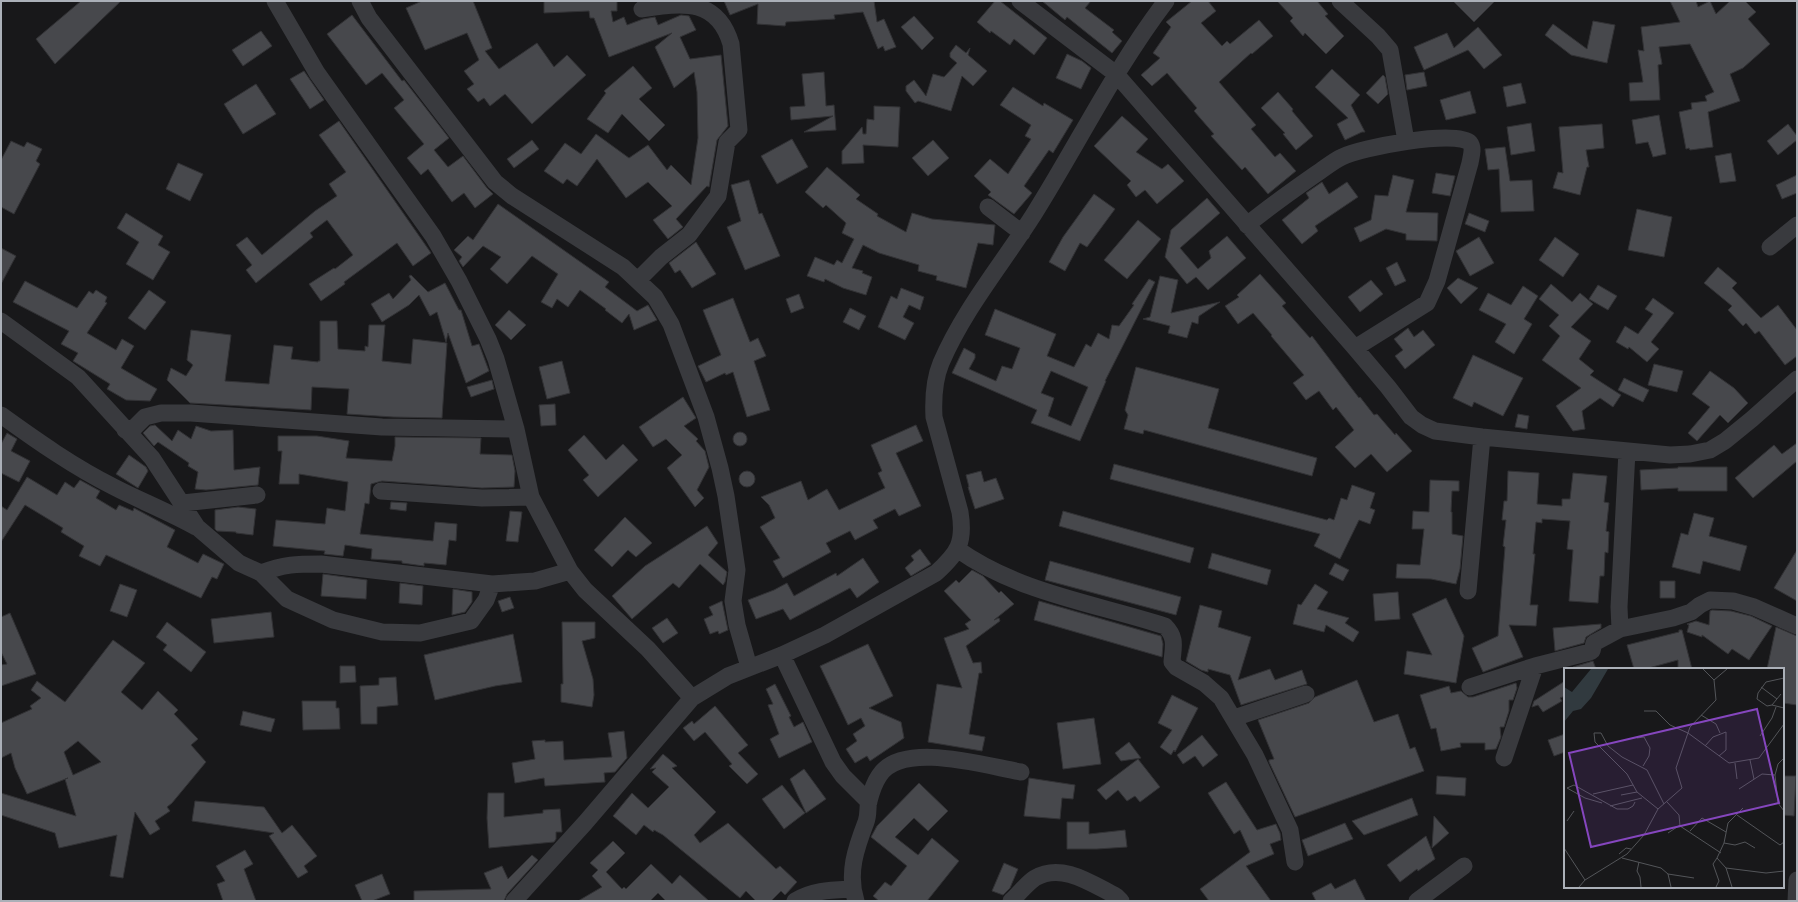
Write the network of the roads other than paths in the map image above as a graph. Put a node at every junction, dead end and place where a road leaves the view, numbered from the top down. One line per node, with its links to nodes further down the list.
1 (275, 1): 19 (street)
2 (360, 1): 14 (street)
3 (1020, 1): 7 (street)
4 (1166, 1): 7 (street)
5 (1340, 1): 8 (street)
6 (642, 9): 14 (street)
7 (1116, 74): 10 (street); 12 (street)
8 (1406, 141): 10 (street); 16 (street)
9 (988, 207): 12 (street)
10 (1247, 224): 16 (street)
11 (1797, 225): 13 (street)
12 (1022, 233): 28 (street)
13 (1770, 247)
14 (638, 280): 37 (street)
15 (1, 321): 20 (street)
16 (1355, 348): 21 (street)
17 (1797, 380): 22 (street)
18 (1, 414): 27 (street)
19 (516, 429): 20 (street); 25 (street)
20 (125, 430): 26 (street)
21 (1482, 437): 22 (street); 32 (street)
22 (1627, 451): 34 (street)
23 (381, 491): 25 (street)
24 (257, 495): 26 (street)
25 (531, 497): 29 (street)
26 (182, 503): 27 (street)
27 (196, 527): 30 (street)
28 (956, 550): 35 (street); 41 (street)
29 (570, 571): 31 (street); 40 (street)
30 (260, 573): 31 (street); 31 (street)
31 (492, 584)
32 (1468, 591)
33 (1797, 626): 34 (street)
34 (1620, 629): 36 (street)
35 (782, 655): 37 (street); 44 (street)
36 (1535, 666): 38 (street); 42 (street)
37 (749, 667): 40 (street)
38 (1470, 687)
39 (1306, 694): 41 (street)
40 (692, 698): 49 (street)
41 (1234, 718): 45 (street)
42 (1504, 758)
43 (1020, 772): 44 (street)
44 (869, 802): 48 (street)
45 (1295, 862)
46 (1464, 866): 53 (street)
47 (1797, 880): 54 (street)
48 (854, 895): 50 (street)
49 (514, 901)
50 (795, 901)
51 (1011, 901): 52 (street)
52 (1121, 901)
53 (1417, 901)
54 (1796, 901)

